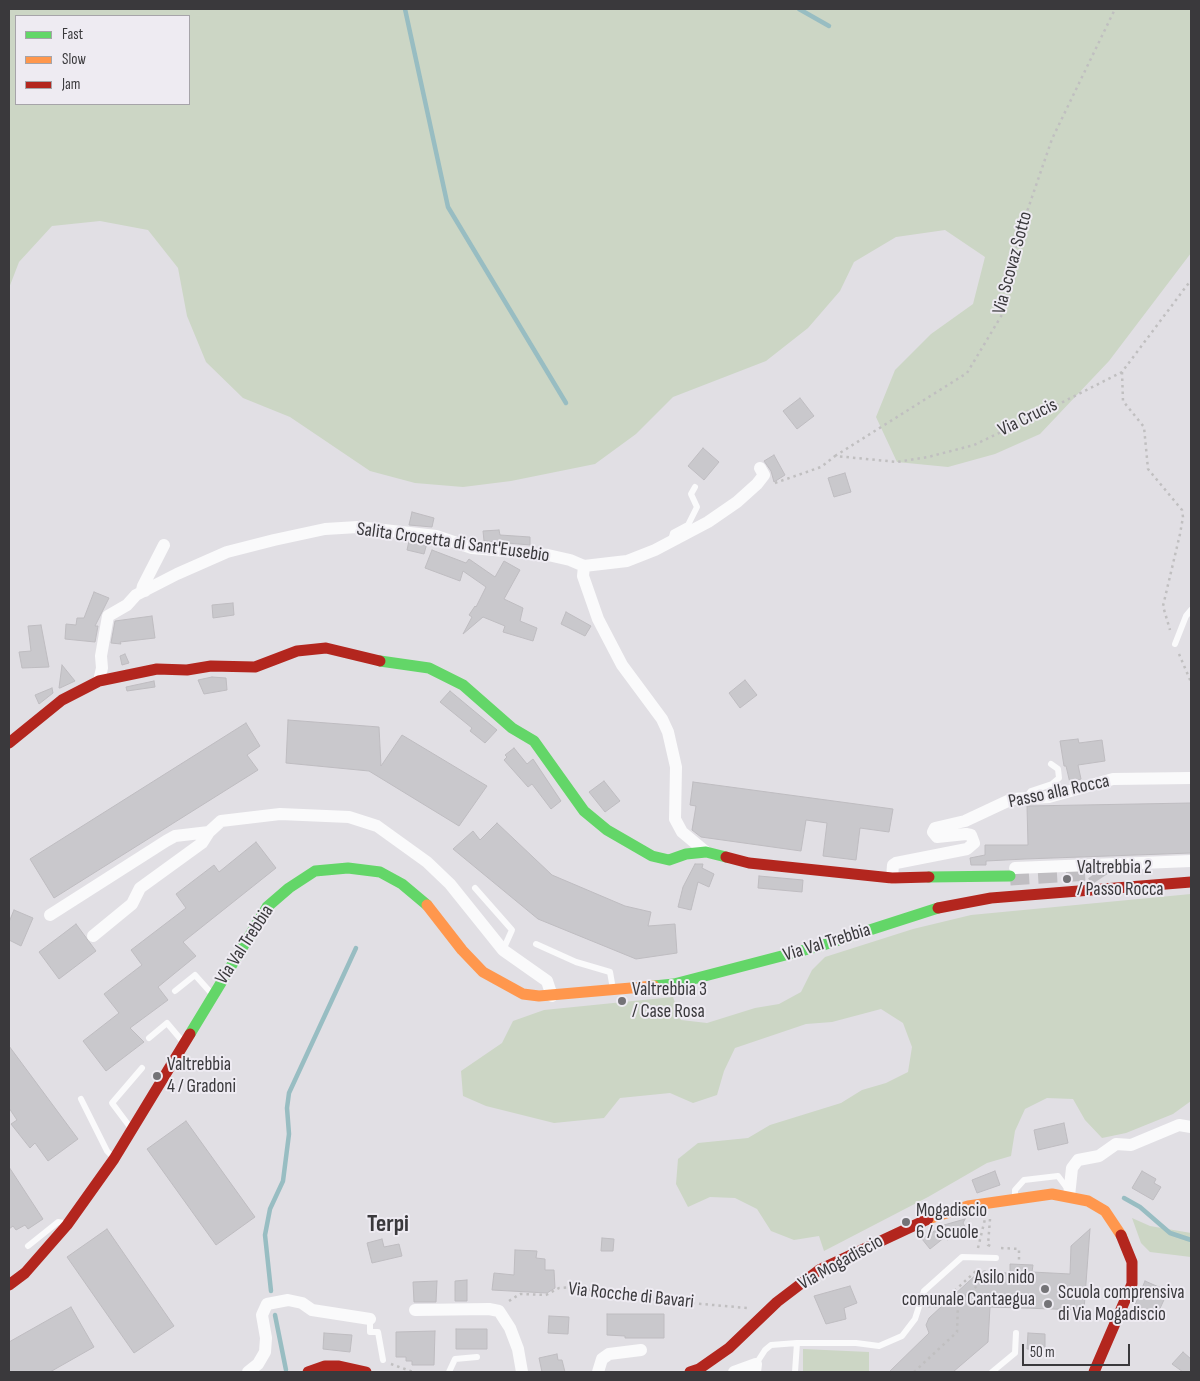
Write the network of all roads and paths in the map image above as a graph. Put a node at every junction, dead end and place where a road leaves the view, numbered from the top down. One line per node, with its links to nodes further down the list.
1 (1115, 9): 4 (path, Via Scovaz Sotto)
2 (1191, 280): 3 (path, Via Crucis)
3 (1122, 372): 4 (path, Via Crucis); 13 (path)
4 (836, 456): 6 (path)
5 (760, 468): 8 (street, Salita Crocetta di Sant'Eusebio)
6 (774, 484)
7 (695, 487): 8 (lane)
8 (671, 542): 10 (street, Salita Crocetta di Sant'Eusebio)
9 (164, 544): 11 (street)
10 (584, 566): 11 (street, Salita Crocetta di Sant'Eusebio); 21 (street)
11 (145, 591): 14 (street, Salita Crocetta di Sant'Eusebio)
12 (1191, 610): 13 (lane)
13 (1175, 644): 15 (path)
14 (99, 681): 16 (street); 21 (street)
15 (1191, 682)
16 (9, 743)
17 (1051, 764): 19 (lane)
18 (1191, 778): 19 (street, Passo alla Rocca)
19 (1026, 797): 24 (street, Passo alla Rocca)
20 (209, 832): 27 (street); 28 (street); 30 (street)
21 (706, 852): 24 (street)
22 (1191, 861): 23 (street)
23 (1012, 872): 24 (street)
24 (892, 878)
25 (1191, 882): 32 (street, Via Val Trebbia)
26 (475, 888): 30 (lane)
27 (50, 915)
28 (93, 936)
29 (536, 944): 32 (lane)
30 (503, 950): 34 (street)
31 (175, 990): 33 (lane, Via Val Trebbia)
32 (613, 991): 34 (street, Via Val Trebbia)
33 (213, 995): 34 (street, Via Val Trebbia); 36 (street, Via Val Trebbia)
34 (552, 996)
35 (149, 1038): 36 (lane)
36 (184, 1043): 40 (street, Via Val Trebbia)
37 (142, 1068): 40 (lane)
38 (81, 1100): 41 (lane)
39 (1191, 1127): 42 (street)
40 (132, 1130): 41 (street, Via Val Trebbia)
41 (114, 1159): 44 (street, Via Val Trebbia)
42 (1069, 1196): 43 (street, Via Mogadiscio); 43 (lane); 72 (street, Via Mogadiscio)
43 (1022, 1200): 67 (street, Via Mogadiscio)
44 (67, 1225): 45 (lane); 48 (street, Via Val Trebbia)
45 (28, 1246)
46 (996, 1258): 54 (lane)
47 (984, 1272): 70 (path)
48 (9, 1285)
49 (742, 1306): 51 (path, Via Rocche di Bavari)
50 (415, 1310): 51 (street)
51 (498, 1311): 65 (street)
52 (370, 1319): 57 (lane); 60 (street)
53 (1016, 1333): 71 (lane)
54 (797, 1343): 59 (lane); 69 (lane)
55 (641, 1350): 66 (street)
56 (477, 1357): 64 (lane)
57 (383, 1360)
58 (402, 1367): 63 (path)
59 (756, 1368): 68 (street)
60 (248, 1372)
61 (308, 1372): 62 (street)
62 (366, 1372)
63 (413, 1372)
64 (450, 1372)
65 (522, 1372)
66 (598, 1372)
67 (690, 1372)
68 (734, 1372)
69 (795, 1372)
70 (914, 1372)
71 (992, 1372)
72 (1094, 1372)

